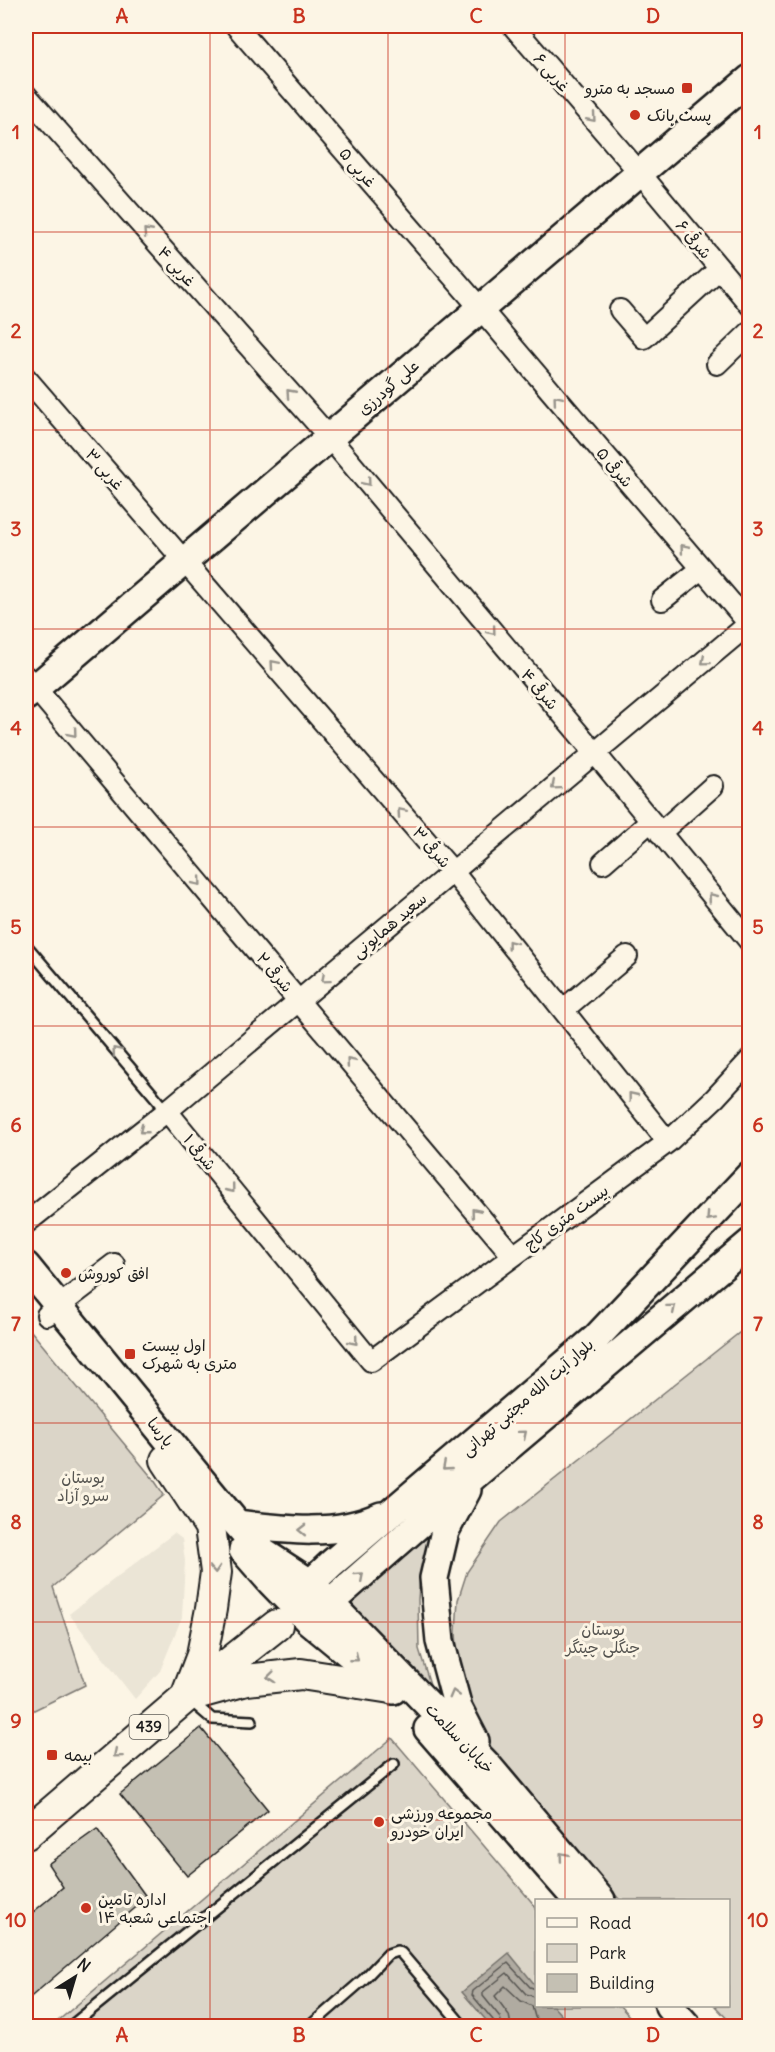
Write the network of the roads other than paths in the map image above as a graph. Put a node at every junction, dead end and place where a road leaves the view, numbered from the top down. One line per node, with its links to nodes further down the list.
1 (236, 26): 8 (street, ۵ غربی)
2 (513, 26): 5 (street, ۶ غربی, one-way to 5)
3 (750, 78): 5 (main road, علی گودرزی)
4 (26, 95): 13 (street, ۴ غربی, one-way to 4)
5 (639, 172): 6 (street, ۶ شرقی); 8 (main road, علی گودرزی)
6 (719, 269): 7 (street, ۶ شرقی); 9 (street)
7 (750, 305)
8 (480, 308): 13 (main road, علی گودرزی); 15 (street, ۵ شرقی, one-way to 8)
9 (620, 310)
10 (750, 332): 11 (street)
11 (717, 364)
12 (26, 378): 14 (street, ۳ غربی)
13 (329, 437): 14 (main road, علی گودرزی); 19 (street, ۴ شرقی, one-way to 19)
14 (184, 561): 18 (main road, علی گودرزی); 23 (street, ۳ شرقی, one-way to 14)
15 (701, 568): 16 (street); 17 (street, ۵ شرقی)
16 (662, 600)
17 (749, 624): 19 (street, سعید همایونی, one-way to 19)
18 (29, 687): 27 (street, ۲ شرقی, one-way to 27)
19 (595, 753): 21 (street, ۴ شرقی); 23 (street, سعید همایونی, one-way to 23)
20 (713, 786): 21 (street)
21 (655, 827): 22 (street); 24 (street, ۴ شرقی, one-way to 21)
22 (603, 863)
23 (453, 872): 27 (street, سعید همایونی, one-way to 27); 28 (street, ۳ شرقی, one-way to 23)
24 (750, 942)
25 (26, 945): 30 (lane, ۱ شرقی, one-way to 25)
26 (627, 956): 28 (street)
27 (299, 1001): 30 (street, سعید همایونی); 35 (street, ۲ شرقی, one-way to 27)
28 (563, 1010): 31 (street, ۳ شرقی, one-way to 28)
29 (750, 1060): 31 (street, بیست متری کاج)
30 (167, 1111): 33 (street, سعید همایونی, one-way to 33); 40 (street, ۱ شرقی, one-way to 40)
31 (668, 1142): 35 (street, بیست متری کاج)
32 (750, 1174): 43 (main road, بلوار آیت الله مجتبی تهرانی, one-way to 43)
33 (26, 1223)
34 (750, 1243): 42 (main road, بلوار آیت الله مجتبی تهرانی, one-way to 34)
35 (513, 1256): 40 (street, بیست متری کاج)
36 (114, 1264): 39 (street)
37 (26, 1266): 39 (main road, پارسا)
38 (26, 1289): 39 (main road, پارسا)
39 (52, 1311): 41 (main road, پارسا); 44 (main road, پارسا)
40 (371, 1361)
41 (166, 1460): 47 (main road, پارسا); 49 (main road, one-way to 49)
42 (475, 1475): 46 (main road, بلوار آیت الله مجتبی تهرانی, one-way to 42); 52 (main road, one-way to 42)
43 (399, 1508): 44 (main road, one-way to 44); 45 (main road, بلوار آیت الله مجتبی تهرانی)
44 (237, 1524): 45 (main road, پارسا)
45 (310, 1583): 46 (main road, خیابان سلامت); 47 (main road, بلوار آیت الله مجتبی تهرانی)
46 (329, 1603): 47 (main road, بلوار آیت الله مجتبی تهرانی); 52 (main road, خیابان سلامت)
47 (292, 1616): 48 (main road, خیابان سلامت, one-way to 48); 49 (main road, 439)
48 (391, 1688): 49 (main road, one-way to 49); 54 (main road, خیابان سلامت)
49 (186, 1697): 50 (lane); 53 (main road, 439, one-way to 53)
50 (252, 1722)
51 (394, 1764): 56 (lane)
52 (488, 1766): 55 (main road, خیابان سلامت, one-way to 52)
53 (26, 1834)
54 (576, 1899)
55 (600, 1899)
56 (71, 2026)
57 (310, 2026): 58 (lane)
58 (463, 2026)

